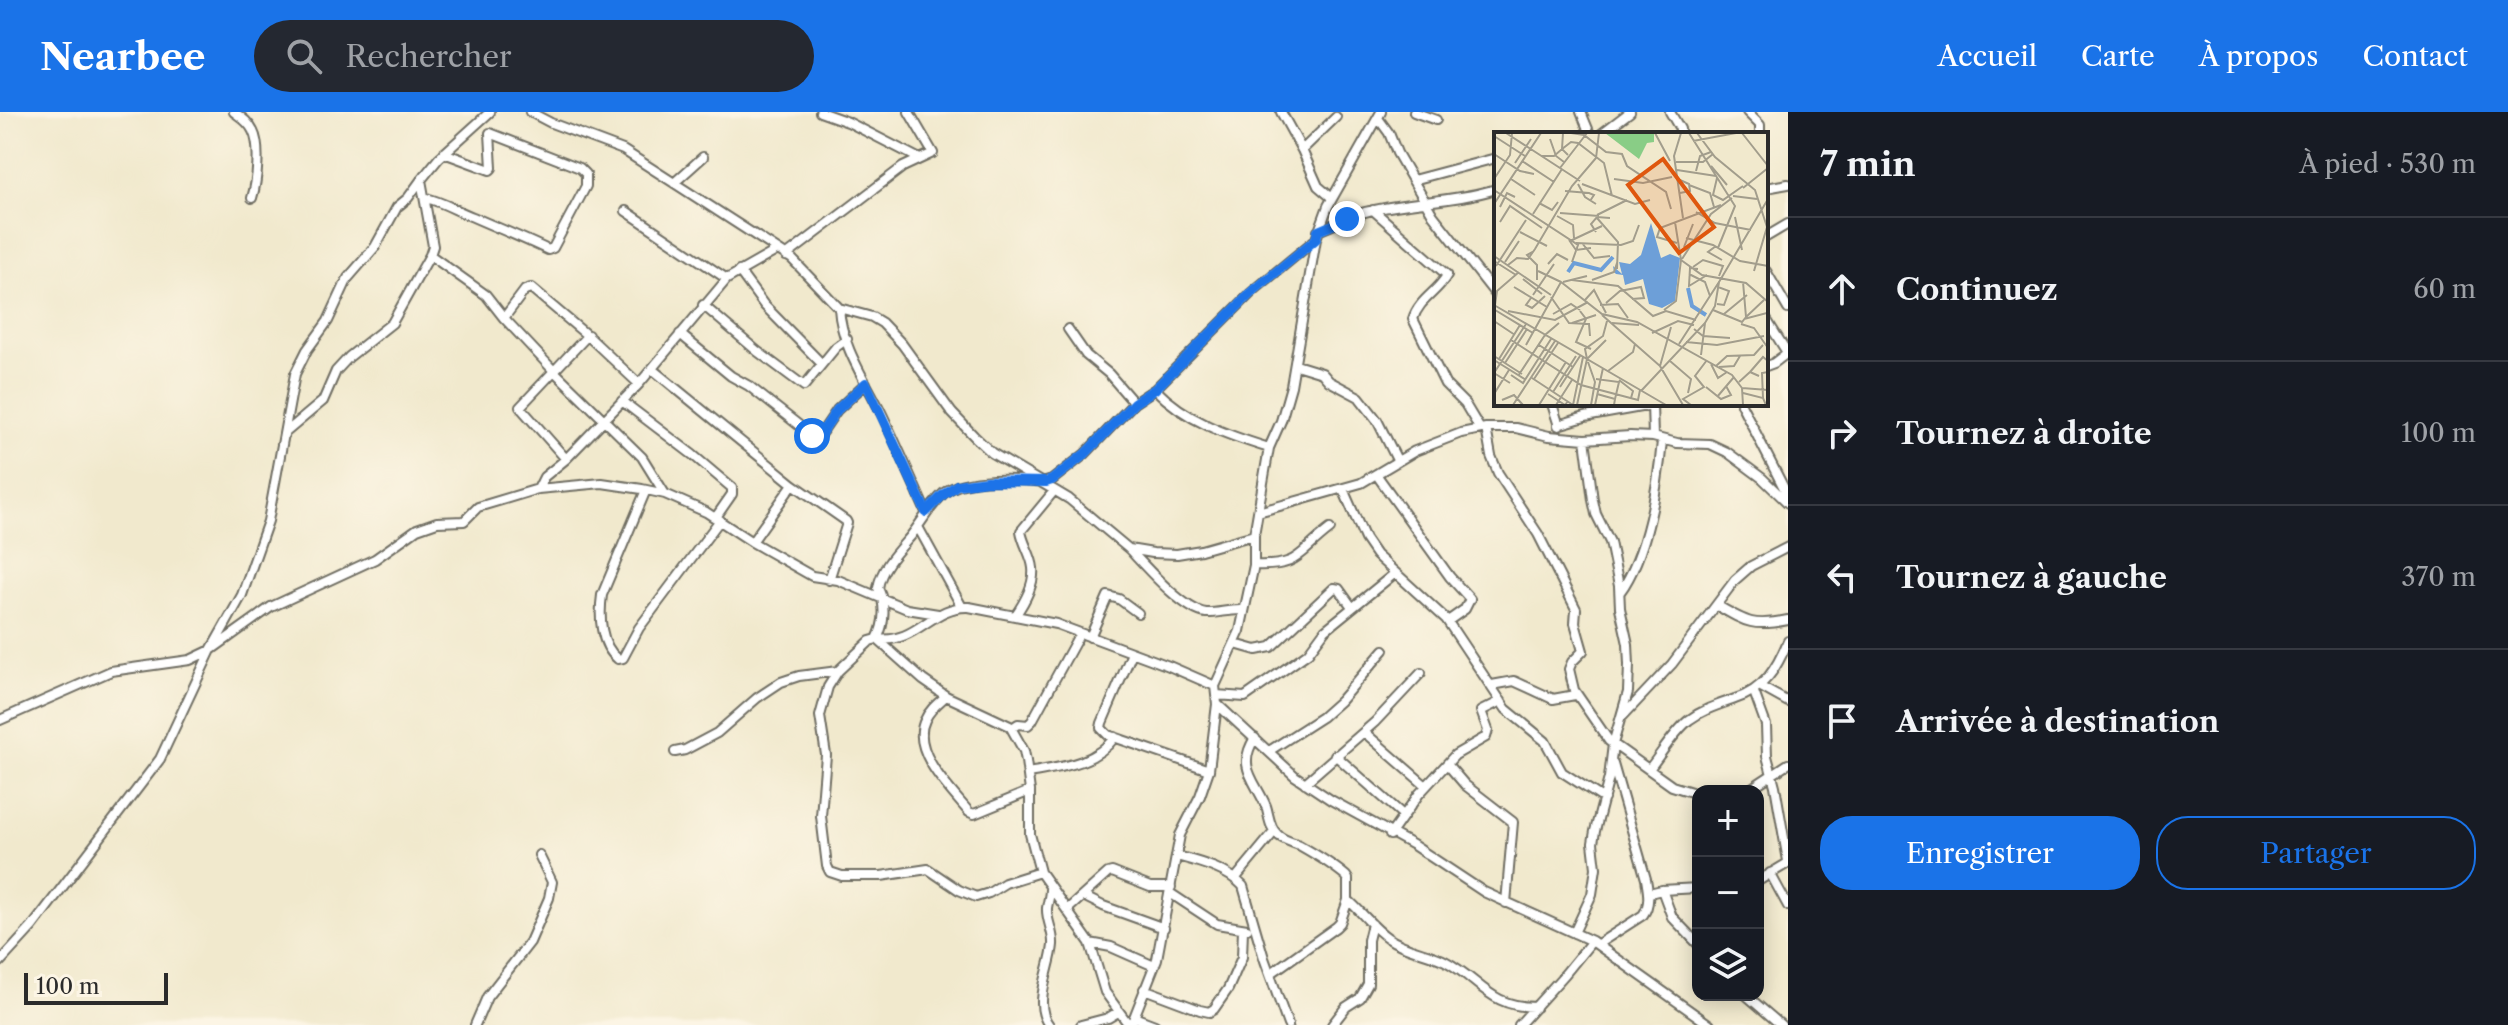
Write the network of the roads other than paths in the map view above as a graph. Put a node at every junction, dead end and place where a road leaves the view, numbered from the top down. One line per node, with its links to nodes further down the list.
1 (234, 112): 33 (street)
2 (490, 112): 16 (street)
3 (530, 112): 29 (street)
4 (820, 112): 12 (street)
5 (909, 112): 25 (street)
6 (1281, 112): 22 (street)
7 (1414, 112): 15 (street)
8 (1581, 112): 17 (street)
9 (1630, 112): 18 (street)
10 (1670, 112): 19 (street)
11 (1747, 112): 20 (street)
12 (832, 114): 25 (street)
13 (1379, 115): 28 (street); 35 (street)
14 (1336, 117): 22 (street)
15 (1436, 120)
16 (480, 121): 21 (street); 23 (street)
17 (1589, 132)
18 (1604, 132)
19 (1680, 132)
20 (1760, 132)
21 (490, 133): 23 (street); 34 (street)
22 (1302, 150): 35 (street)
23 (444, 153): 27 (street)
24 (703, 157): 29 (street)
25 (918, 158): 44 (street)
26 (1494, 159): 28 (street)
27 (421, 180): 34 (street); 77 (street)
28 (1413, 180): 36 (street)
29 (674, 183): 42 (street)
30 (1788, 184): 31 (street)
31 (1768, 188)
32 (1494, 189): 36 (street)
33 (252, 198)
34 (426, 198): 43 (street)
35 (1332, 198): 40 (street)
36 (1425, 201): 37 (street); 48 (street)
37 (1373, 210): 40 (street); 76 (street)
38 (626, 211): 47 (street)
39 (1788, 224): 41 (street)
40 (1317, 235): 61 (street); 67 (street)
41 (1768, 236)
42 (776, 251): 44 (street); 45 (street)
43 (430, 255): 53 (street); 77 (street)
44 (786, 256): 51 (street)
45 (739, 271): 47 (street); 60 (street)
46 (1768, 274): 49 (street)
47 (727, 279): 50 (street)
48 (1494, 293)
49 (1785, 296): 52 (street)
50 (703, 305): 56 (street); 60 (street)
51 (839, 308): 58 (street); 85 (street)
52 (1788, 309)
53 (504, 318): 57 (street); 64 (street)
54 (1768, 322): 59 (street)
55 (1068, 329): 69 (street)
56 (680, 334): 63 (street); 65 (street)
57 (588, 335): 64 (street); 66 (street)
58 (847, 339): 60 (street); 65 (street)
59 (1787, 354): 62 (street)
60 (822, 364)
61 (1296, 365): 81 (street); 83 (street)
62 (1768, 365)
63 (652, 369): 66 (street); 86 (street)
64 (554, 371): 74 (street); 82 (street)
65 (866, 383): 94 (street)
66 (639, 384): 68 (street)
67 (1155, 389): 69 (street); 81 (street)
68 (622, 401): 74 (street); 96 (street)
69 (1134, 403): 85 (street)
70 (1553, 406): 75 (street)
71 (1642, 406): 75 (street)
72 (1652, 406): 80 (street)
73 (1742, 406): 92 (street)
74 (605, 419): 82 (street); 91 (street)
75 (1558, 425): 78 (street)
76 (1483, 428): 78 (street); 83 (street); 130 (street)
77 (284, 434): 122 (street)
78 (1561, 437): 79 (street)
79 (1585, 439): 80 (street); 106 (street)
80 (1657, 439): 93 (street); 106 (street)
81 (1269, 448): 95 (street)
82 (566, 459): 87 (street)
83 (1397, 460): 84 (street)
84 (1376, 474): 88 (street); 116 (street)
85 (1036, 481): 90 (street); 94 (street)
86 (793, 484): 100 (street); 105 (street)
87 (538, 489): 89 (street); 122 (street)
88 (1343, 489): 95 (street); 104 (street)
89 (646, 490): 91 (street); 96 (street)
90 (1054, 491): 102 (street); 114 (street)
91 (665, 494): 96 (street)
92 (1788, 496)
93 (1788, 503)
94 (926, 512): 97 (street)
95 (1258, 512): 99 (street)
96 (718, 518): 100 (street)
97 (918, 527): 107 (street); 109 (street)
98 (1330, 529): 103 (street)
99 (1254, 535): 102 (street); 103 (street)
100 (752, 542): 105 (street)
101 (1788, 547): 108 (street)
102 (1129, 549): 111 (street)
103 (1254, 565): 111 (street)
104 (1394, 574): 110 (street); 116 (street)
105 (829, 580): 107 (street)
106 (1620, 592): 134 (street)
107 (884, 599): 113 (street); 119 (street)
108 (1718, 606): 115 (street); 134 (street)
109 (962, 607): 113 (street); 114 (street)
110 (1352, 607): 121 (street); 129 (street)
111 (1243, 610): 121 (street)
112 (1138, 613): 118 (street)
113 (938, 614): 119 (street)
114 (1015, 616): 117 (street)
115 (1788, 620)
116 (1448, 621): 127 (street)
117 (1080, 633): 118 (street); 136 (street)
118 (1090, 637): 124 (street)
119 (877, 639): 125 (street); 131 (street)
120 (1788, 641): 128 (street)
121 (1235, 644): 129 (street)
122 (211, 650): 135 (street); 185 (street)
123 (1384, 650): 141 (street)
124 (1132, 653): 129 (street); 138 (street)
125 (838, 671): 142 (street); 163 (street)
126 (1421, 673): 137 (street)
127 (1492, 685): 130 (street); 132 (street)
128 (1758, 689): 133 (street); 147 (street); 150 (street)
129 (1216, 695): 139 (street); 148 (street)
130 (1575, 695): 140 (street)
131 (946, 696): 136 (street); 154 (street)
132 (1501, 701): 145 (street); 156 (street)
133 (1788, 702)
134 (1622, 717): 140 (street)
135 (0, 720)
136 (1012, 728): 149 (street)
137 (1364, 732): 143 (street); 153 (street)
138 (1115, 737): 148 (street); 149 (street)
139 (1255, 738): 141 (street); 158 (street)
140 (1613, 744): 144 (street); 147 (street)
141 (1269, 751): 151 (street)
142 (675, 752)
143 (1335, 755): 151 (street); 157 (street)
144 (1612, 762): 156 (street); 171 (street)
145 (1447, 764): 153 (street); 174 (street)
146 (1788, 764): 150 (street)
147 (1649, 769): 155 (street)
148 (1209, 770): 161 (street)
149 (1028, 773): 154 (street)
150 (1772, 775): 152 (street); 162 (street)
151 (1305, 783): 159 (street)
152 (1756, 785)
153 (1426, 786): 157 (street)
154 (1030, 791): 163 (street)
155 (1692, 792)
156 (1604, 799): 181 (street)
157 (1403, 815): 159 (street)
158 (1274, 832): 166 (street); 173 (street)
159 (1390, 835): 174 (street)
160 (539, 855): 193 (street)
161 (1177, 856): 166 (street); 169 (street)
162 (1788, 862): 164 (street)
163 (1040, 872): 167 (street)
164 (1764, 874)
165 (1764, 877): 175 (street)
166 (1235, 879): 179 (street)
167 (1049, 888): 176 (street); 194 (street)
168 (1692, 888): 170 (street)
169 (1171, 890): 172 (street); 178 (street); 180 (street)
170 (1662, 890): 171 (street); 182 (street)
171 (1649, 893): 183 (street)
172 (1083, 896): 176 (street); 178 (street)
173 (1348, 900): 177 (street); 187 (street)
174 (1506, 903): 181 (street)
175 (1788, 906)
176 (1068, 909): 184 (street)
177 (1372, 924): 190 (street); 198 (street)
178 (1164, 928): 186 (street)
179 (1256, 928): 180 (street); 187 (street)
180 (1243, 929): 188 (street)
181 (1574, 933): 183 (street)
182 (1692, 938)
183 (1595, 942): 190 (street); 200 (street)
184 (1090, 943): 186 (street); 191 (street)
185 (0, 962)
186 (1154, 966): 188 (street)
187 (1270, 974): 197 (street)
188 (1144, 989): 192 (street)
189 (1753, 1001): 201 (street)
190 (1536, 1007): 199 (street)
191 (1118, 1012): 192 (street); 195 (street)
192 (1131, 1022): 196 (street)
193 (475, 1025)
194 (1049, 1025)
195 (1081, 1025)
196 (1155, 1025)
197 (1288, 1025)
198 (1332, 1025)
199 (1519, 1025)
200 (1710, 1025)
201 (1781, 1025)

